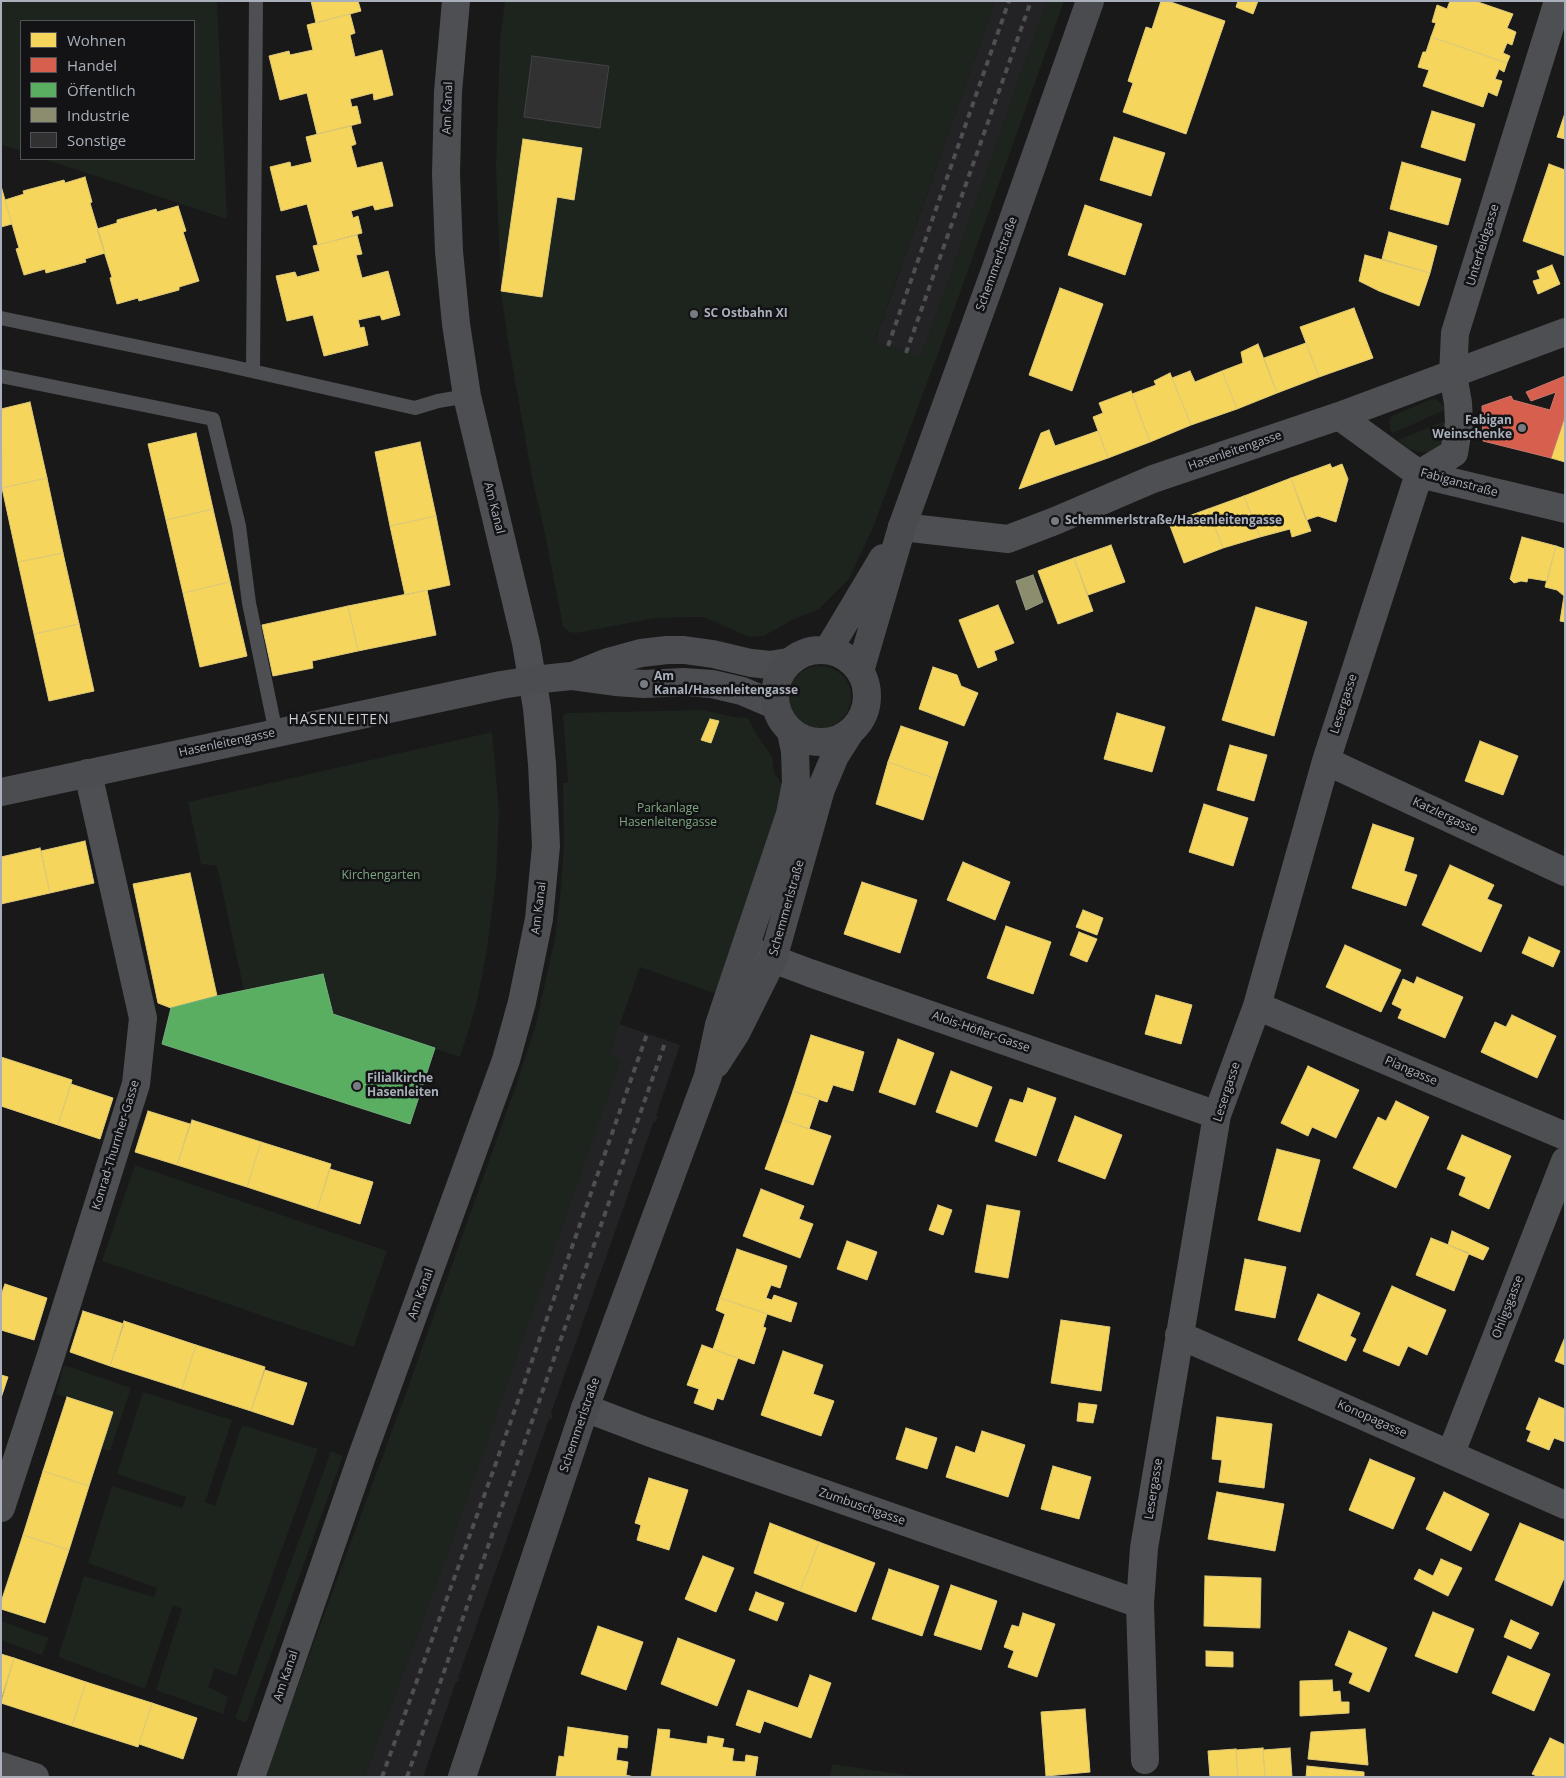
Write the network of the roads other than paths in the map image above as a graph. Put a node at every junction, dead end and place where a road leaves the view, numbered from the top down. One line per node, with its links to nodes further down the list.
1 (256, 1): 7 (lane)
2 (456, 1): 10 (street, Am Kanal)
3 (1090, 1): 14 (main road, Schemmerlstraße)
4 (1558, 1): 8 (street, Unterfeldgasse)
5 (1, 318): 7 (lane)
6 (1565, 332): 8 (street, Hasenleitengasse)
7 (253, 371): 10 (lane)
8 (1452, 375): 11 (street, Hasenleitengasse); 12 (street, Unterfeldgasse)
9 (1, 376): 22 (lane)
10 (467, 396): 19 (street, Am Kanal)
11 (1340, 416): 12 (street, Fabiganstraße); 14 (street, Hasenleitengasse)
12 (1418, 474): 13 (street, Fabiganstraße); 24 (street, Lesergasse)
13 (1565, 509)
14 (902, 527): 15 (main road, Schemmerlstraße); 17 (main road, Schemmerlstraße)
15 (828, 650): 16 (main road); 17 (main road)
16 (788, 662): 18 (street, Hasenleitengasse); 20 (main road)
17 (860, 671): 23 (main road)
18 (571, 676): 19 (street, Hasenleitengasse); 20 (street, Hasenleitengasse)
19 (533, 680): 22 (street, Hasenleitengasse); 44 (street, Am Kanal)
20 (775, 706): 21 (main road)
21 (791, 732): 23 (main road); 28 (main road, Schemmerlstraße)
22 (276, 733): 25 (street, Hasenleitengasse)
23 (849, 734): 29 (main road, Schemmerlstraße)
24 (1326, 761): 27 (street, Katzlergasse); 30 (street, Lesergasse)
25 (88, 773): 26 (street, Hasenleitengasse); 39 (street, Konrad-Thurnher-Gasse)
26 (1, 792)
27 (1565, 872)
28 (746, 949): 29 (street, Alois-Höfler-Gasse); 31 (main road, Schemmerlstraße)
29 (773, 959): 31 (main road, Schemmerlstraße); 32 (street, Alois-Höfler-Gasse)
30 (1257, 1006): 32 (street, Lesergasse); 33 (street, Piangasse)
31 (708, 1076): 36 (main road, Schemmerlstraße)
32 (1217, 1115): 35 (street, Lesergasse)
33 (1565, 1136)
34 (1565, 1161): 37 (street, Ohligsgasse)
35 (1179, 1335): 37 (street, Konopagasse); 40 (street, Lesergasse)
36 (585, 1408): 40 (street, Zumbuschgasse); 45 (main road, Schemmerlstraße)
37 (1451, 1454): 38 (street, Konopagasse)
38 (1565, 1505)
39 (1, 1508)
40 (1140, 1604): 41 (street, Lesergasse)
41 (1145, 1760)
42 (1, 1766): 43 (street)
43 (35, 1777)
44 (251, 1777)
45 (462, 1777)

